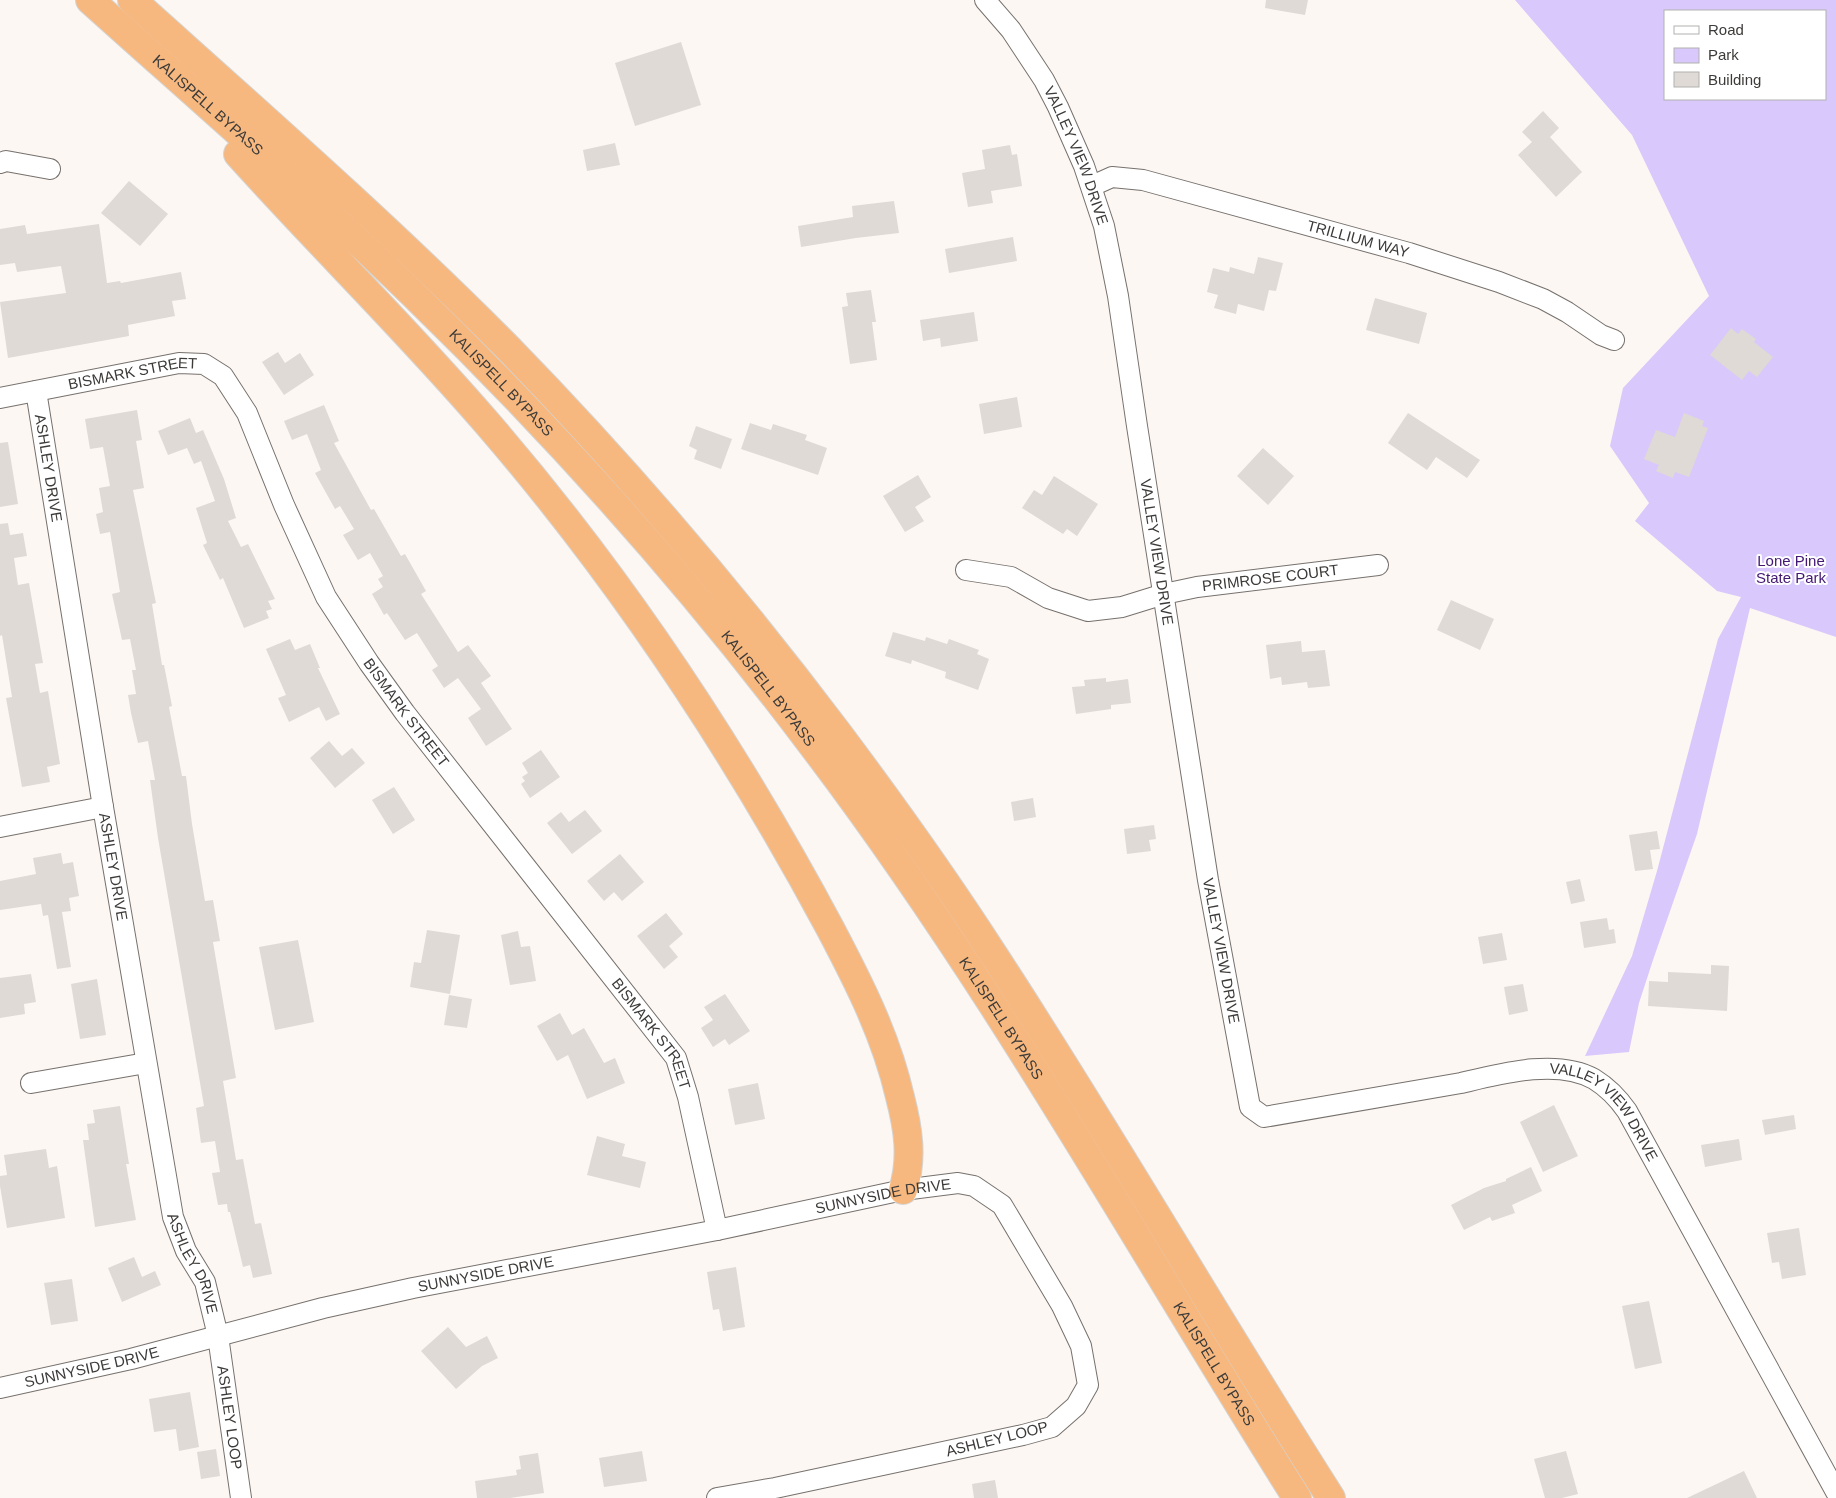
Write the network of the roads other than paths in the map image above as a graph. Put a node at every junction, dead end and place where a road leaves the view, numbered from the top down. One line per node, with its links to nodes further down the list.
1 (90, 0): 4 (highway, KALISPELL BYPASS)
2 (132, 0): 29 (highway, KALISPELL BYPASS)
3 (989, 3): 7 (street, VALLEY VIEW DRIVE)
4 (172, 74): 19 (highway); 23 (highway, KALISPELL BYPASS)
5 (0, 163): 6 (street)
6 (50, 169)
7 (1092, 186): 8 (street, TRILLIUM WAY); 13 (street, VALLEY VIEW DRIVE)
8 (1614, 340)
9 (36, 391): 10 (street, BISMARK STREET); 14 (street, ASHLEY DRIVE); 20 (street, BISMARK STREET)
10 (0, 398)
11 (1378, 564): 13 (street, PRIMROSE COURT)
12 (966, 570): 13 (street, PRIMROSE COURT)
13 (1164, 594): 24 (street, VALLEY VIEW DRIVE)
14 (103, 807): 15 (street); 16 (street, ASHLEY DRIVE)
15 (0, 827)
16 (146, 1063): 17 (street); 21 (street, ASHLEY DRIVE)
17 (31, 1083)
18 (974, 1186): 19 (street, SUNNYSIDE DRIVE); 26 (street, ASHLEY LOOP)
19 (903, 1190): 20 (street, SUNNYSIDE DRIVE)
20 (717, 1230): 21 (street, SUNNYSIDE DRIVE)
21 (218, 1336): 22 (street, SUNNYSIDE DRIVE); 25 (street, ASHLEY LOOP)
22 (0, 1388)
23 (1267, 1450): 27 (highway); 28 (highway, KALISPELL BYPASS)
24 (1836, 1492)
25 (241, 1498)
26 (717, 1498)
27 (1291, 1498)
28 (1298, 1498)
29 (1331, 1498)

